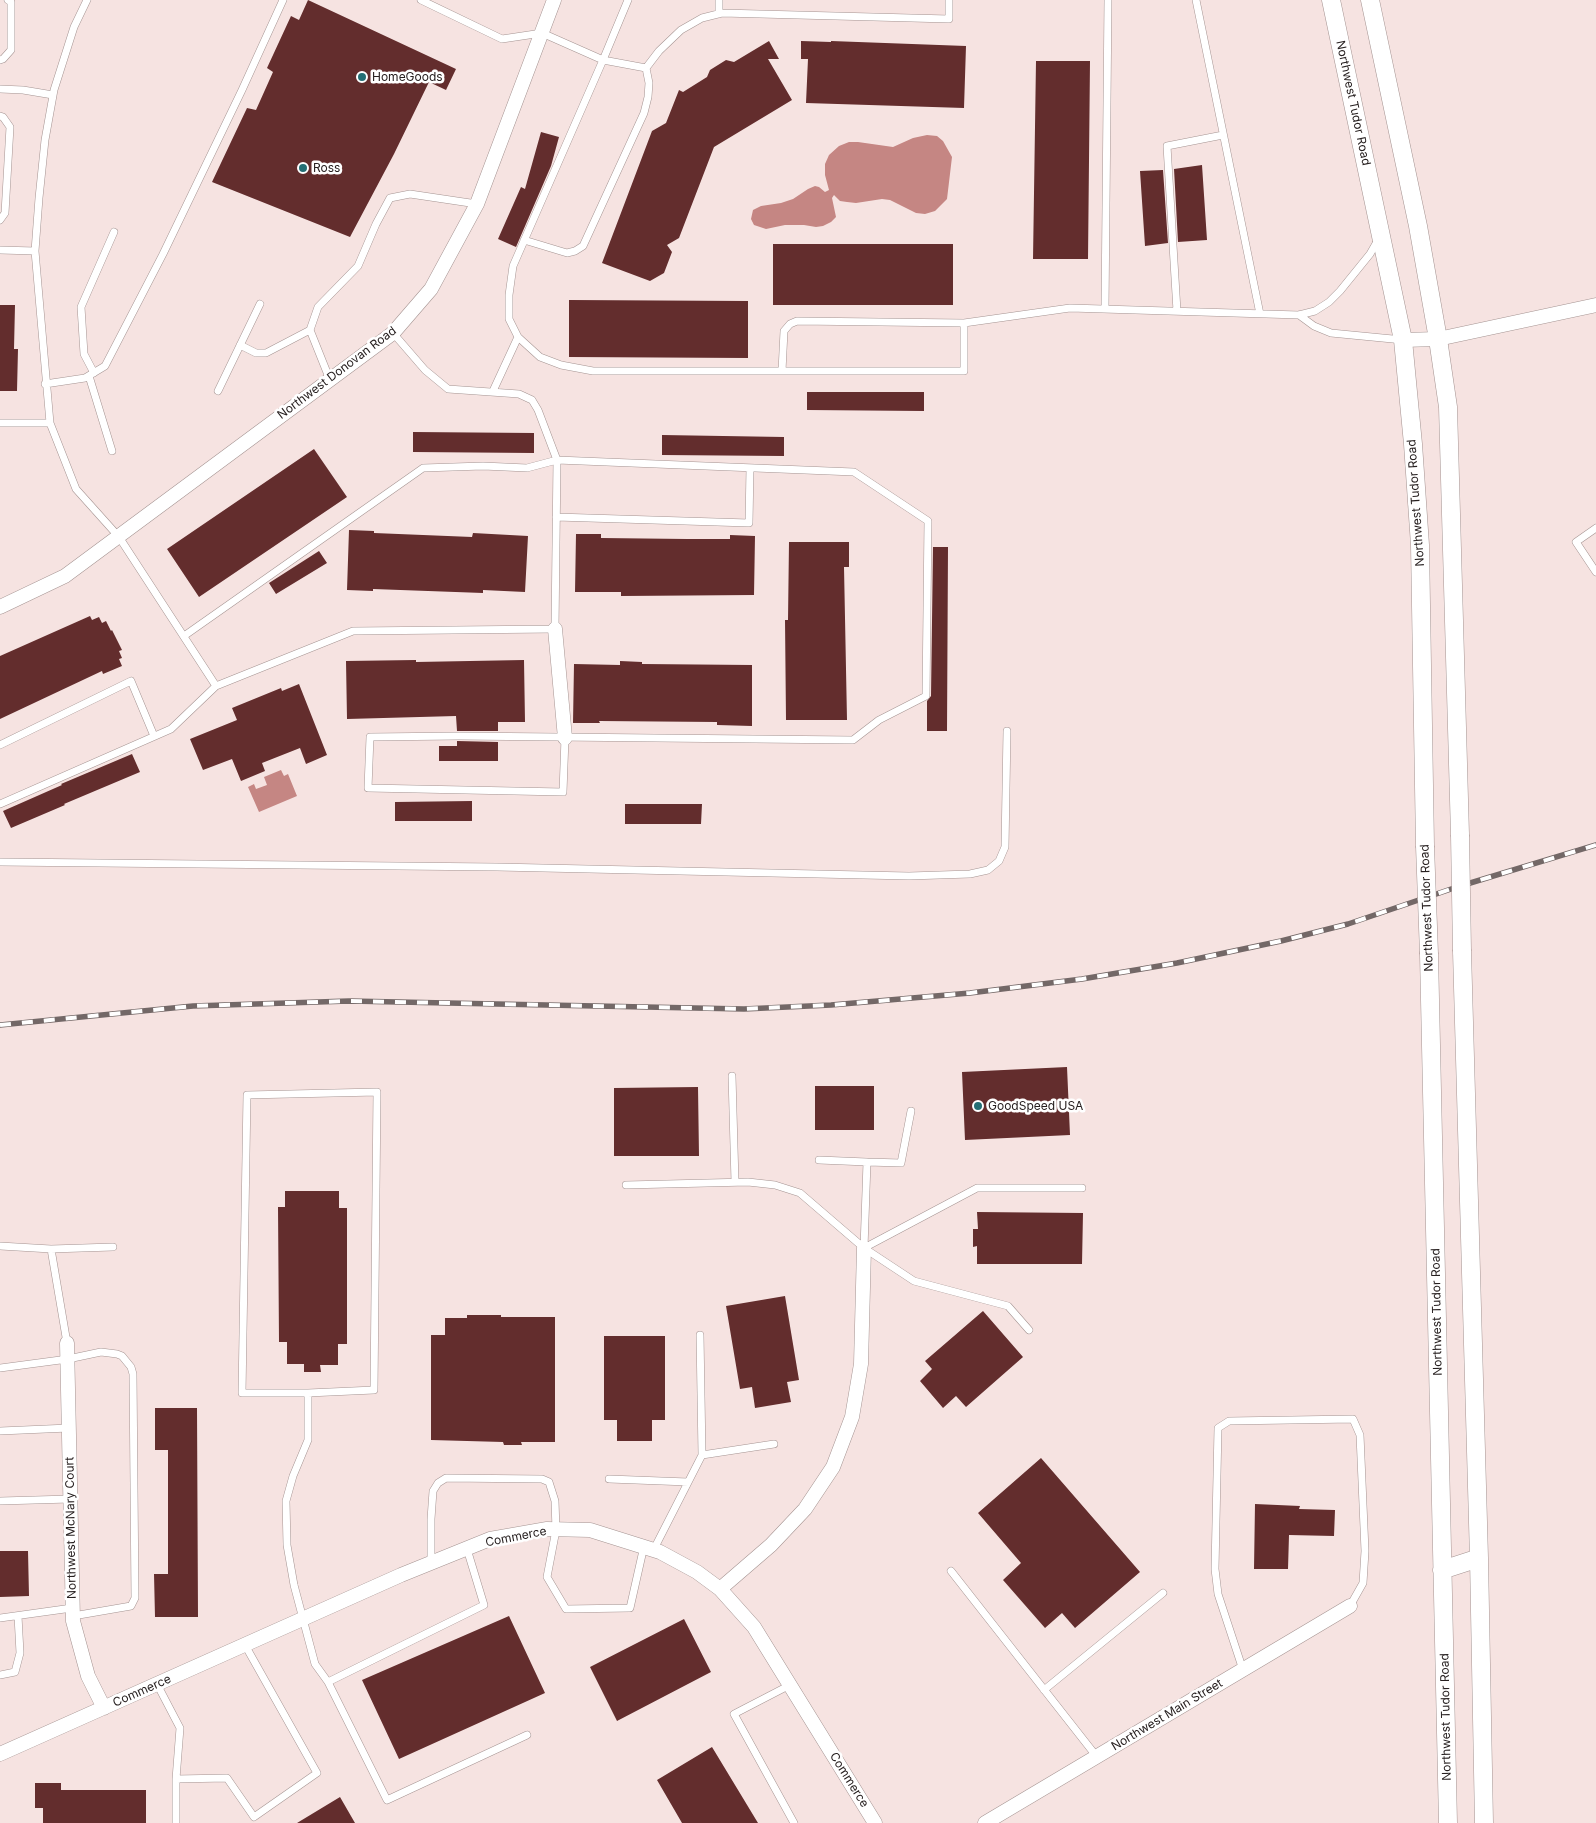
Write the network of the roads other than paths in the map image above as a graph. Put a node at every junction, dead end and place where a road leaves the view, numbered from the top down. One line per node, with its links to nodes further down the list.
1 (8, 0): 15 (lane)
2 (87, 0): 19 (lane)
3 (283, 0): 43 (lane)
4 (421, 0): 14 (lane)
5 (554, 0): 14 (street, Northwest Donovan Road)
6 (628, 0): 16 (lane)
7 (719, 0): 13 (lane)
8 (949, 0): 13 (lane)
9 (1108, 0): 31 (lane)
10 (1196, 0): 21 (lane)
11 (1331, 0): 25 (street, Northwest Tudor Road)
12 (1370, 0): 39 (street)
13 (719, 14): 17 (lane)
14 (542, 33): 16 (lane); 22 (street, Northwest Donovan Road)
15 (0, 60)
16 (603, 60): 17 (lane); 26 (lane)
17 (646, 68): 26 (lane)
18 (0, 89): 19 (lane)
19 (54, 95): 28 (lane)
20 (0, 116): 23 (lane)
21 (1223, 135): 32 (lane); 33 (lane)
22 (477, 204): 36 (lane); 37 (street, Northwest Donovan Road)
23 (0, 220)
24 (114, 232): 43 (lane)
25 (1381, 235): 34 (lane); 40 (street, Northwest Tudor Road)
26 (524, 240): 38 (lane)
27 (0, 250): 28 (lane)
28 (36, 251): 45 (lane)
29 (260, 304): 41 (lane)
30 (1596, 305): 39 (street)
31 (1105, 309): 32 (lane); 35 (lane)
32 (1178, 311): 33 (lane)
33 (1260, 314): 34 (lane)
34 (1298, 315): 40 (lane)
35 (964, 323): 42 (lane); 42 (lane)
36 (310, 330): 41 (lane); 44 (lane)
37 (393, 333): 44 (street, Northwest Donovan Road); 47 (lane)
38 (518, 338): 42 (lane); 47 (lane)
39 (1438, 339): 40 (street); 95 (street, bridge)
40 (1403, 340): 97 (street, Northwest Tudor Road, bridge)
41 (240, 345): 46 (lane)
42 (782, 371)
43 (91, 374): 45 (lane); 50 (lane)
44 (330, 380): 55 (street, Northwest Donovan Road)
45 (45, 384): 49 (lane)
46 (218, 390)
47 (493, 391): 51 (lane)
48 (0, 423): 49 (lane)
49 (50, 423): 55 (lane)
50 (112, 451)
51 (556, 460): 52 (lane); 53 (lane); 59 (lane)
52 (750, 468): 53 (lane); 63 (lane)
53 (556, 517): 58 (lane)
54 (1596, 528): 56 (lane)
55 (119, 537): 57 (street, Northwest Donovan Road); 59 (lane)
56 (1596, 572)
57 (0, 607)
58 (555, 629): 60 (lane); 63 (street)
59 (184, 636): 60 (lane)
60 (216, 686): 62 (lane)
61 (1007, 731): 66 (lane)
62 (154, 736): 64 (lane); 65 (lane)
63 (565, 738): 63 (lane)
64 (0, 745)
65 (0, 804)
66 (0, 862)
67 (732, 1076): 71 (lane)
68 (911, 1111): 70 (lane)
69 (819, 1160): 70 (lane)
70 (867, 1162): 76 (lane)
71 (735, 1182): 72 (lane); 76 (lane)
72 (626, 1185)
73 (1082, 1188): 76 (lane)
74 (0, 1246): 77 (lane)
75 (114, 1248): 77 (lane)
76 (864, 1248): 78 (lane); 99 (street)
77 (51, 1249): 80 (lane)
78 (1029, 1330)
79 (700, 1335): 87 (lane)
80 (67, 1343): 81 (street, Northwest McNary Court)
81 (68, 1359): 82 (lane); 84 (street, Northwest McNary Court); 102 (lane)
82 (0, 1368)
83 (308, 1393): 83 (lane); 105 (lane)
84 (69, 1428): 85 (lane); 90 (street, Northwest McNary Court)
85 (0, 1430)
86 (774, 1444): 87 (lane)
87 (702, 1455): 89 (lane)
88 (609, 1479): 89 (lane)
89 (688, 1482): 93 (lane)
90 (70, 1499): 91 (lane); 102 (street, Northwest McNary Court)
91 (0, 1501)
92 (556, 1530): 93 (street, Commerce); 93 (lane); 94 (street, Commerce); 96 (lane)
93 (649, 1548): 99 (street, Commerce)
94 (467, 1549): 96 (street, Commerce); 109 (lane)
95 (1479, 1558): 97 (street); 123 (street)
96 (431, 1563): 105 (street, Commerce)
97 (1442, 1570): 122 (street, Northwest Tudor Road)
98 (951, 1572): 112 (lane)
99 (720, 1589): 111 (street, Commerce)
100 (1163, 1593): 112 (lane)
101 (1350, 1606): 107 (street, Northwest Main Street); 107 (lane)
102 (72, 1612): 103 (lane); 113 (street, Northwest McNary Court)
103 (18, 1616): 104 (lane); 108 (lane)
104 (0, 1618)
105 (302, 1620): 106 (street, Commerce); 109 (lane)
106 (245, 1645): 110 (street, Commerce); 117 (lane)
107 (1243, 1670): 116 (street, Northwest Main Street)
108 (0, 1675)
109 (328, 1682): 114 (lane)
110 (157, 1684): 113 (street, Commerce); 117 (lane)
111 (790, 1685): 119 (lane); 120 (street, Commerce)
112 (1044, 1690): 116 (lane)
113 (104, 1708): 115 (street, Commerce)
114 (527, 1735)
115 (0, 1754)
116 (1097, 1757): 121 (street, Northwest Main Street)
117 (176, 1779): 118 (lane)
118 (176, 1823)
119 (794, 1823)
120 (876, 1823)
121 (984, 1823)
122 (1448, 1823)
123 (1484, 1823)

